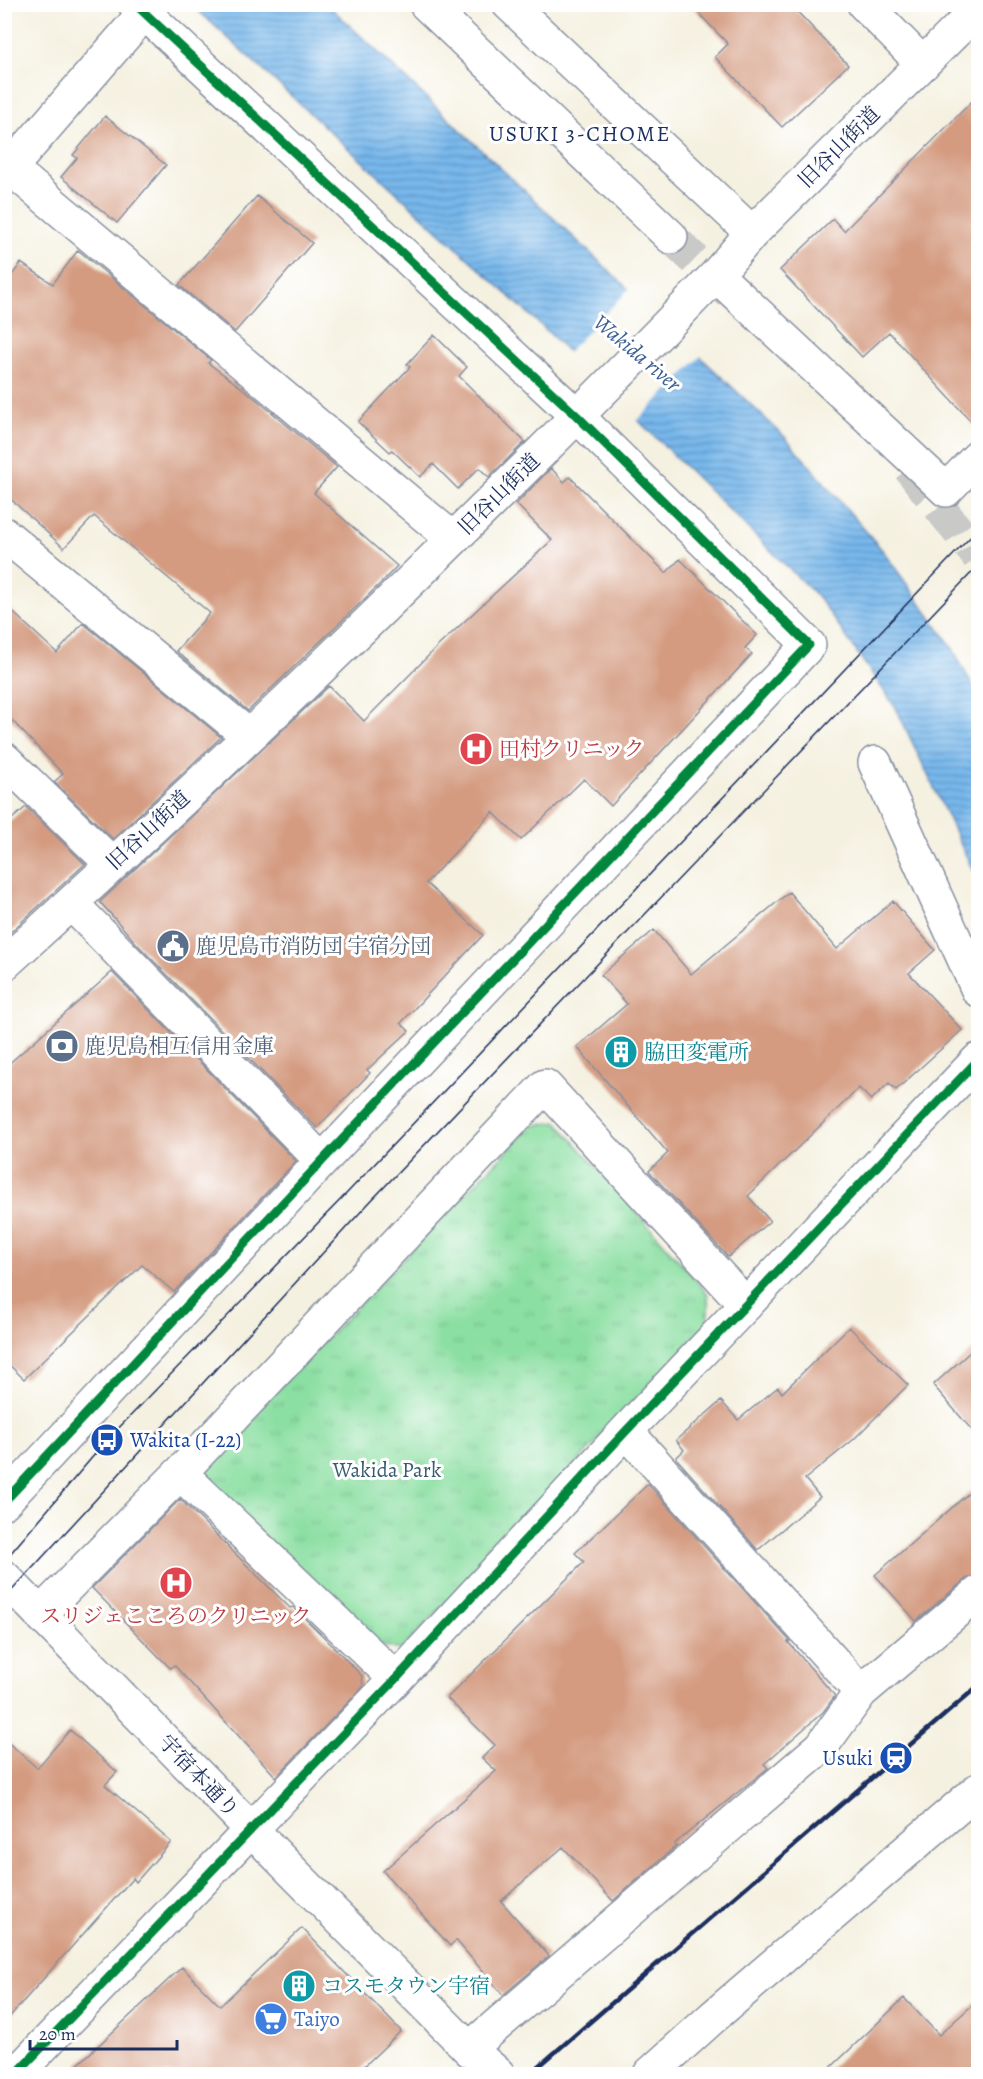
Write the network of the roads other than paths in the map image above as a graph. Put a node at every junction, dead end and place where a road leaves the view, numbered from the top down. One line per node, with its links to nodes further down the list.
1 (426, 4): 9 (street)
2 (509, 4): 8 (street)
3 (864, 4): 6 (street)
4 (144, 7): 7 (street); 11 (street)
5 (978, 9): 6 (street, 旧谷山街道)
6 (923, 64): 8 (street, 旧谷山街道)
7 (7, 172): 14 (street)
8 (752, 233): 10 (street, 旧谷山街道)
9 (671, 237)
10 (716, 275): 11 (street, 旧谷山街道); 12 (street)
11 (587, 406): 14 (street, 旧谷山街道); 23 (street)
12 (978, 457)
13 (4, 534): 15 (street)
14 (453, 539): 15 (street, 旧谷山街道)
15 (249, 736): 18 (street, 旧谷山街道)
16 (4, 759): 18 (street)
17 (875, 763): 21 (street)
18 (112, 864): 19 (street, 旧谷山街道)
19 (71, 903): 20 (street, 旧谷山街道); 23 (street)
20 (4, 964)
21 (978, 990)
22 (978, 1060): 24 (street)
23 (322, 1161): 27 (street)
24 (746, 1305): 25 (street); 26 (street)
25 (626, 1431): 31 (street); 32 (street)
26 (180, 1473): 30 (street); 31 (street)
27 (4, 1502)
28 (4, 1577): 30 (street, 宇宿本通り)
29 (978, 1593): 32 (street)
30 (40, 1614): 34 (street, 宇宿本通り)
31 (396, 1679): 34 (street)
32 (861, 1692): 35 (street)
33 (978, 1790): 38 (street)
34 (252, 1830): 35 (street, 宇宿本通り); 36 (street)
35 (469, 2049): 37 (street, 宇宿本通り)
36 (16, 2074)
37 (498, 2074)
38 (650, 2074)

